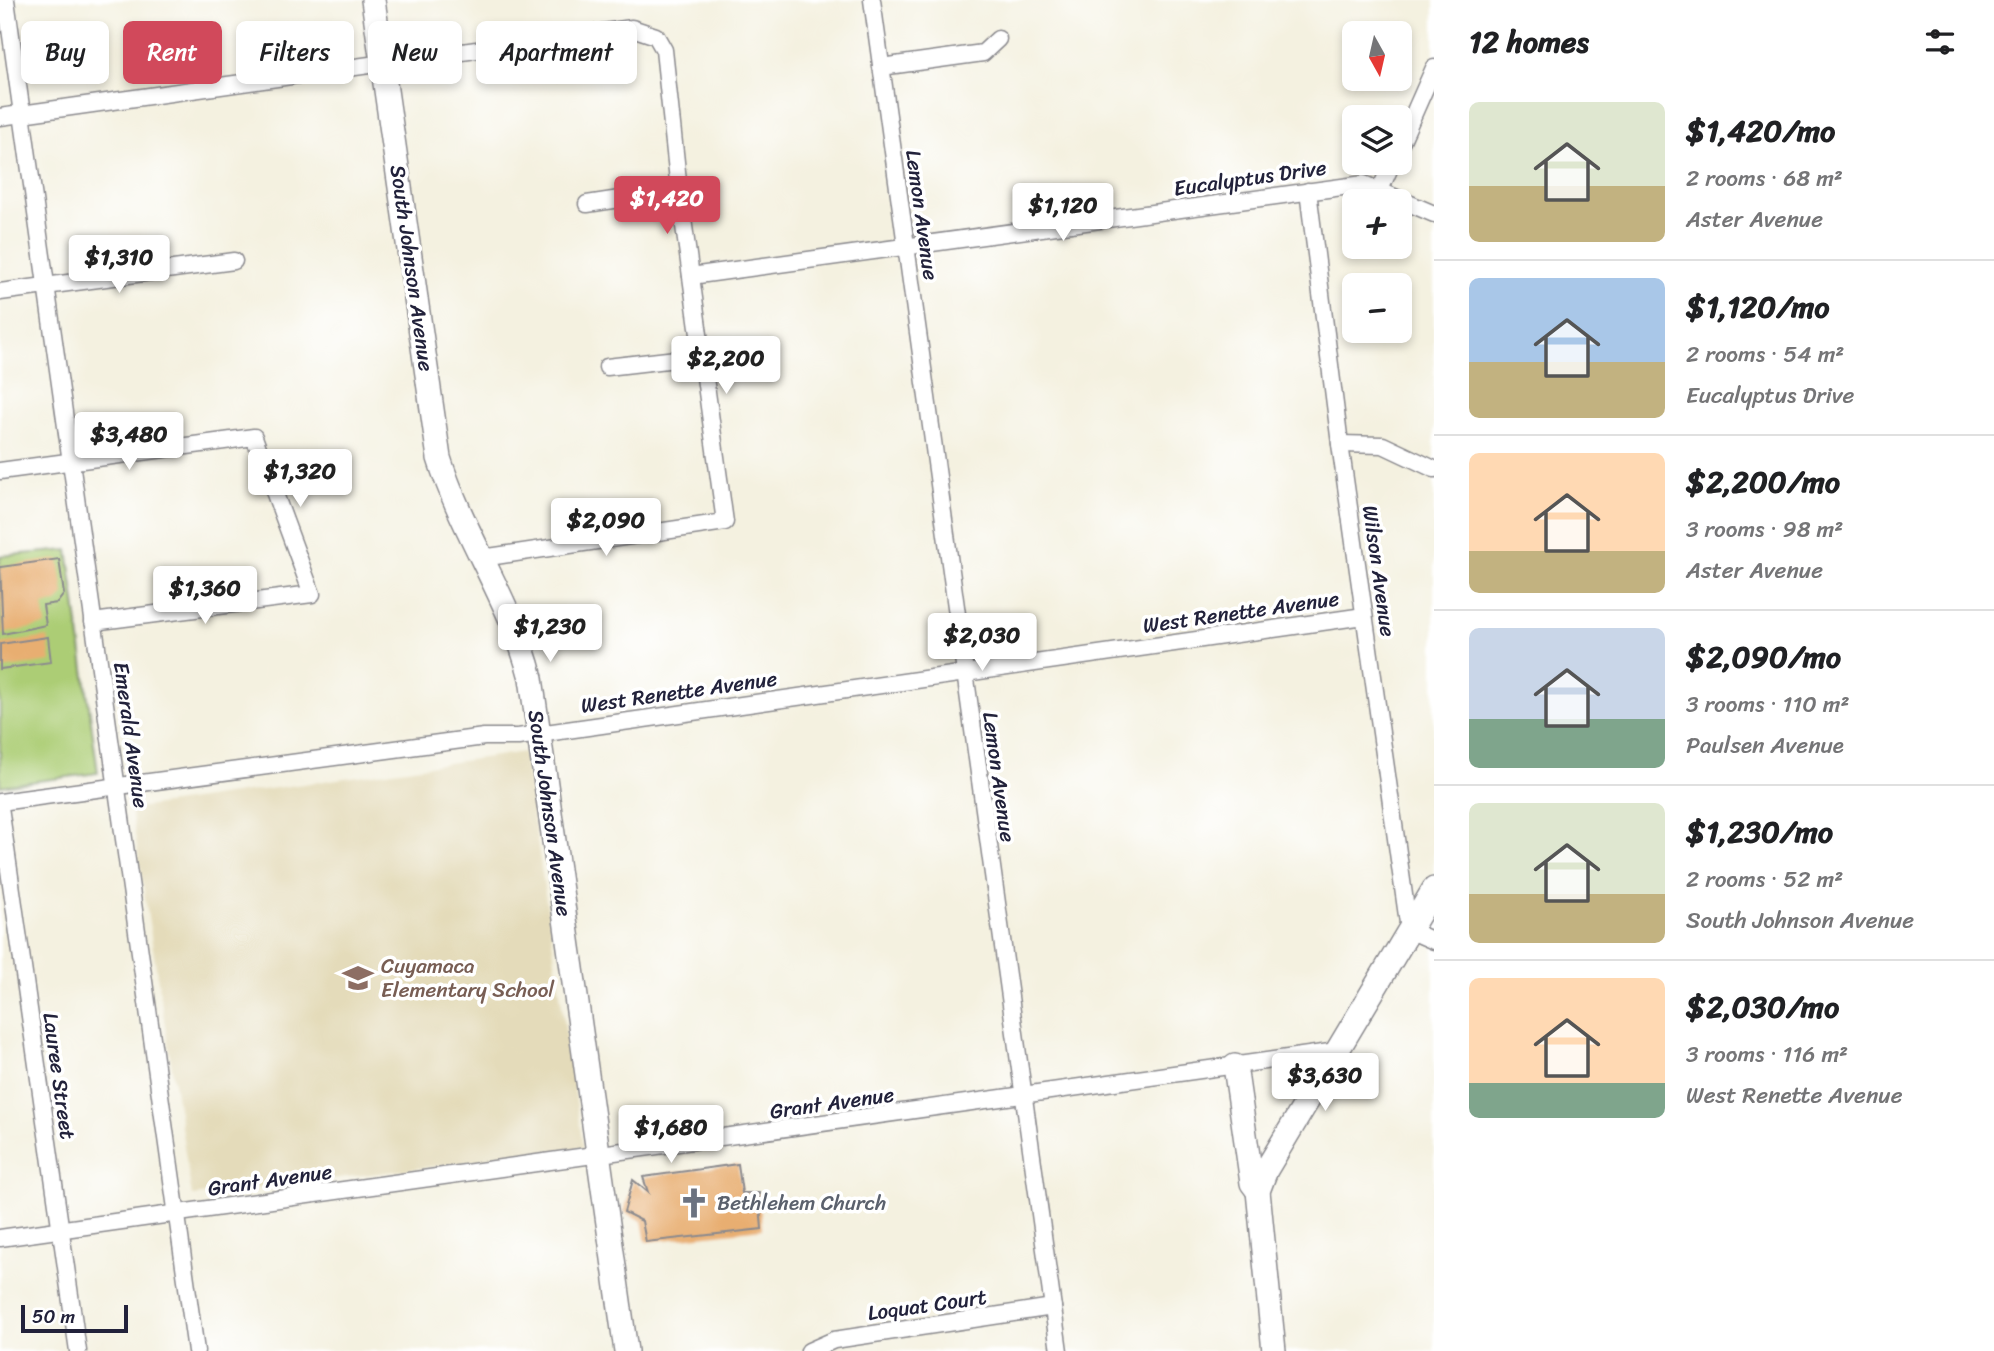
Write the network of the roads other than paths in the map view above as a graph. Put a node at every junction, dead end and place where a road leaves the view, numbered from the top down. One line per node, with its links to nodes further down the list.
1 (6, 0): 11 (street, Emerald Avenue)
2 (373, 0): 4 (street, South Johnson Avenue)
3 (872, 0): 8 (street, Lemon Avenue)
4 (376, 21)
5 (998, 39): 8 (street)
6 (462, 51): 15 (street)
7 (368, 64): 11 (street)
8 (881, 67): 20 (street, Lemon Avenue)
9 (1434, 68): 13 (street)
10 (384, 84): 31 (street, South Johnson Avenue)
11 (22, 114): 12 (street); 23 (street, Emerald Avenue)
12 (0, 117)
13 (1412, 118)
14 (1377, 189): 16 (street, Eucalyptus Drive)
15 (679, 190): 17 (street); 22 (street)
16 (1308, 191): 20 (street, Eucalyptus Drive); 27 (street, Wilson Avenue)
17 (587, 204)
18 (1412, 204): 19 (street, Eucalyptus Drive)
19 (1434, 214)
20 (905, 246): 22 (street, Eucalyptus Drive); 34 (street, Lemon Avenue)
21 (234, 261): 23 (street)
22 (691, 276): 25 (street)
23 (46, 286): 24 (street); 28 (street, Emerald Avenue)
24 (0, 292)
25 (702, 356): 26 (street); 31 (street)
26 (607, 367)
27 (1340, 444): 29 (street); 32 (street, Wilson Avenue)
28 (71, 461): 30 (street); 33 (street, Emerald Avenue); 33 (street)
29 (1434, 469)
30 (0, 471)
31 (481, 558): 35 (street, South Johnson Avenue)
32 (1364, 616): 34 (street, West Renette Avenue); 39 (street, Wilson Avenue)
33 (93, 621): 36 (street, Emerald Avenue)
34 (964, 673): 35 (street, West Renette Avenue); 43 (street, Lemon Avenue)
35 (539, 734): 36 (street, West Renette Avenue); 44 (street, South Johnson Avenue)
36 (117, 786): 37 (street, West Renette Avenue); 46 (street, Emerald Avenue)
37 (0, 805): 47 (street, Lauree Street)
38 (1434, 888): 39 (street)
39 (1409, 930): 40 (street); 41 (street)
40 (1434, 940)
41 (1337, 1051): 42 (street, Grant Avenue); 45 (street)
42 (1235, 1066): 43 (street, Grant Avenue); 45 (street)
43 (1023, 1096): 44 (street, Grant Avenue); 49 (street, Lemon Avenue)
44 (598, 1157): 46 (street, Grant Avenue); 52 (street, South Johnson Avenue)
45 (1258, 1191): 55 (street)
46 (176, 1213): 47 (street, Grant Avenue); 51 (street, Emerald Avenue)
47 (59, 1230): 48 (street, Grant Avenue); 50 (street, Lauree Street)
48 (0, 1238)
49 (1053, 1307): 53 (street, Loquat Court); 54 (street, Lemon Avenue)
50 (78, 1351)
51 (197, 1351)
52 (626, 1351)
53 (808, 1351)
54 (1059, 1351)
55 (1274, 1351)

